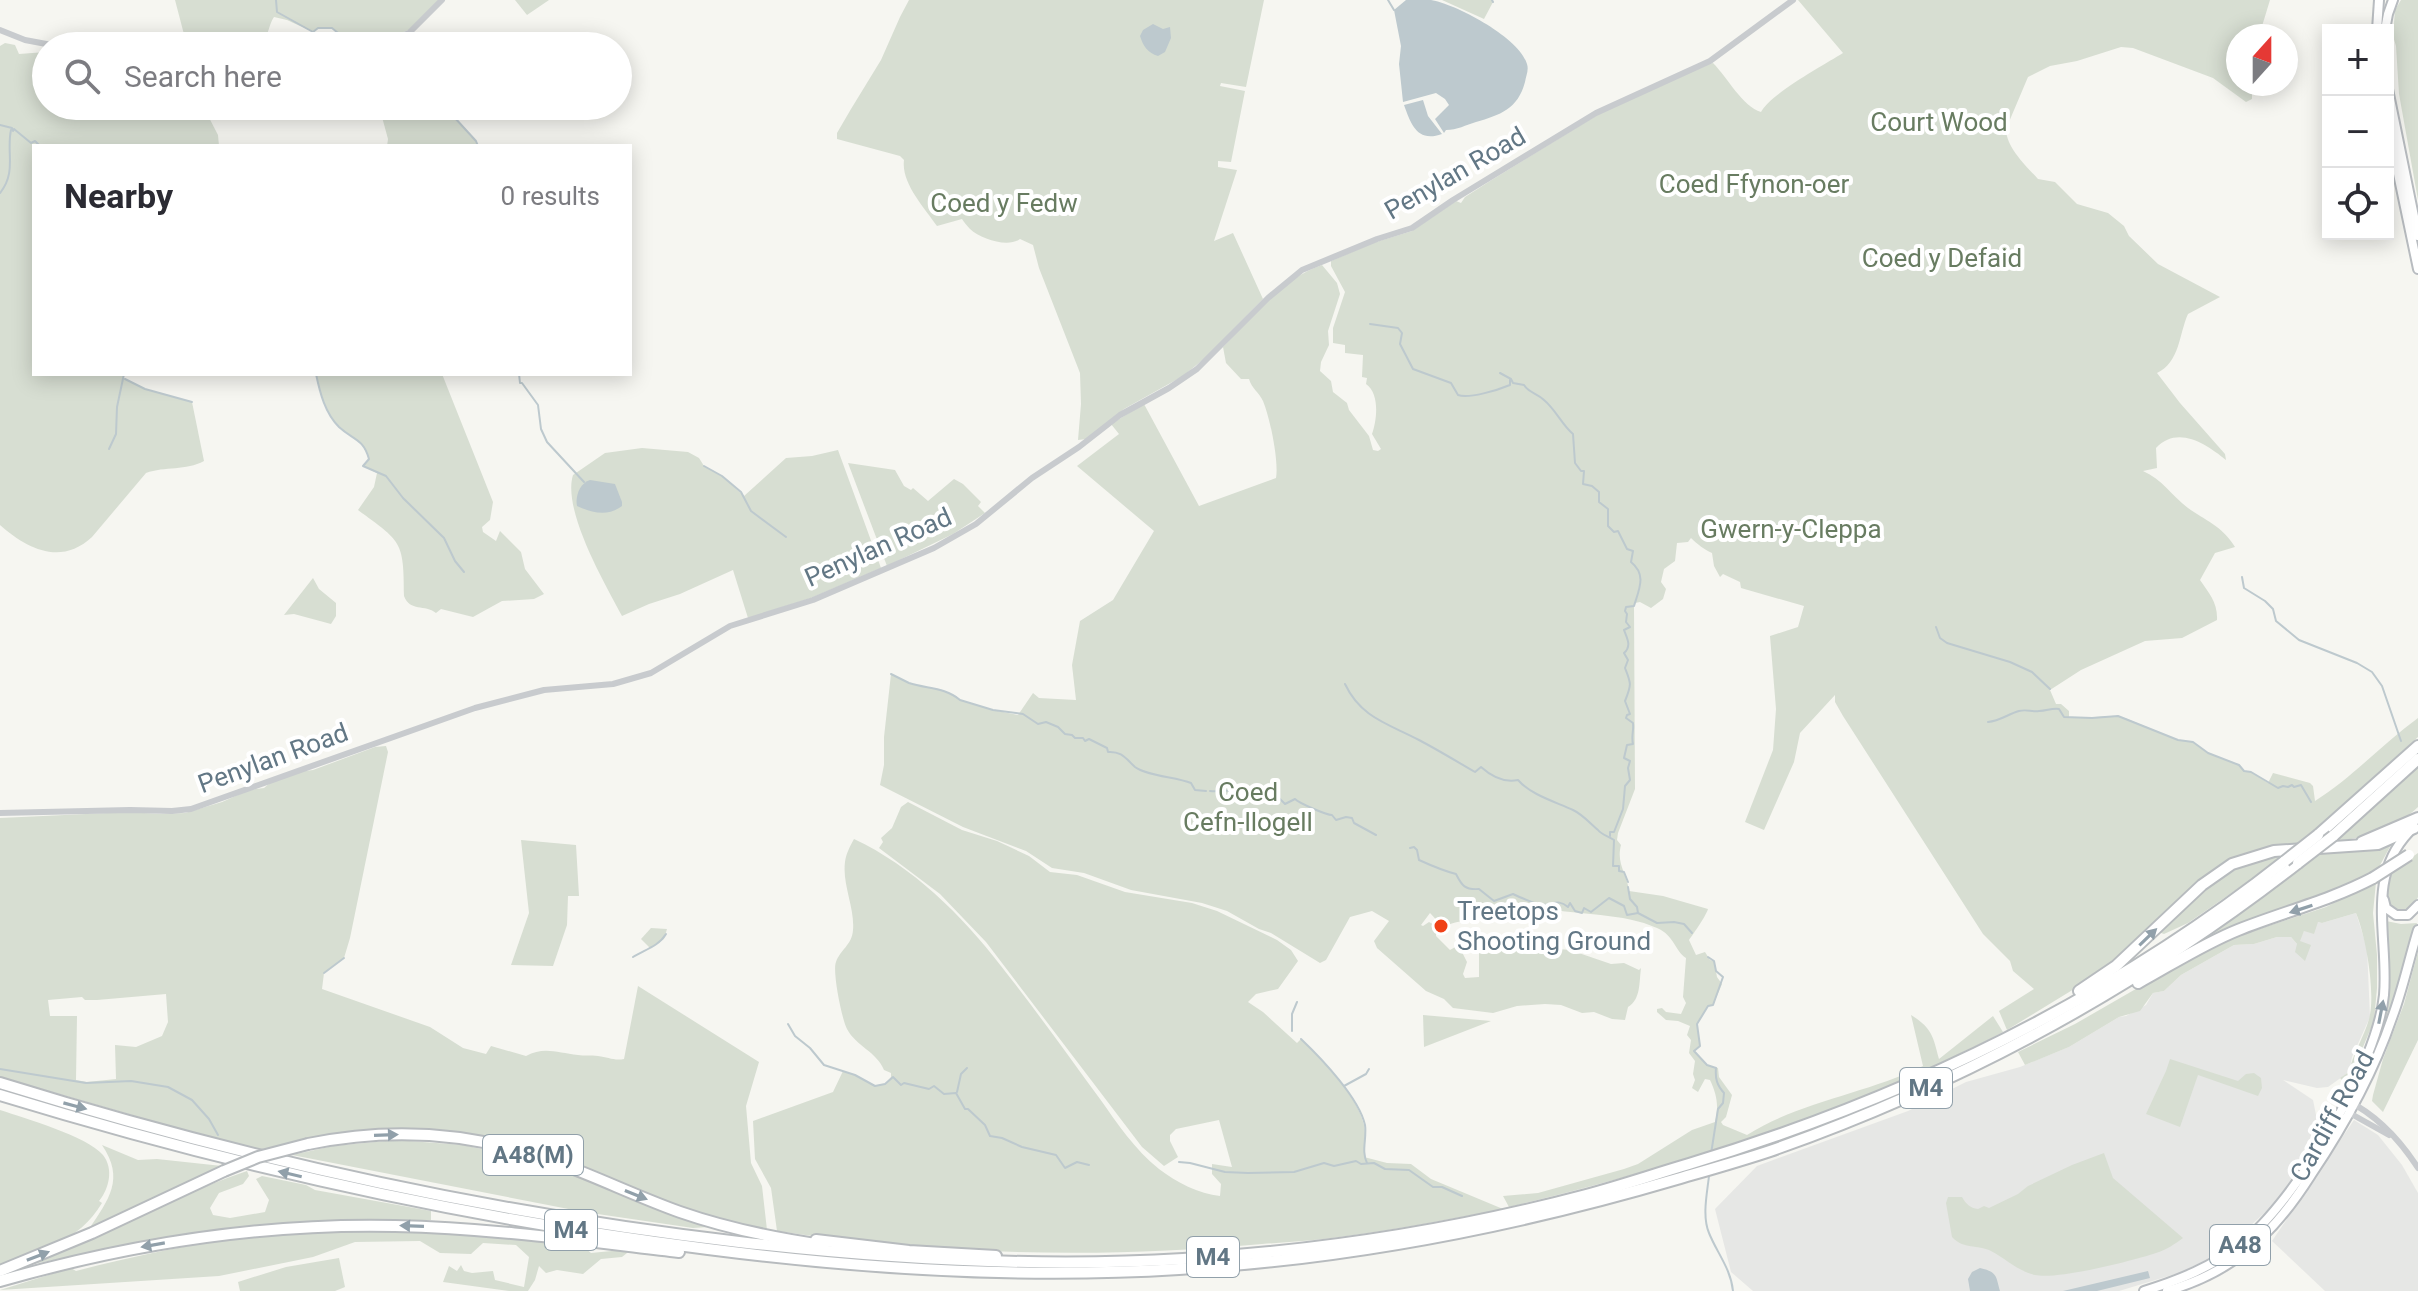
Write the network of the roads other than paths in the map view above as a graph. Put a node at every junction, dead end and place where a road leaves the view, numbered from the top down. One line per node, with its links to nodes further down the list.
1 (442, 0): 8 (street)
2 (1793, 0): 16 (street, Penylan Road)
3 (2379, 0): 5 (main road)
4 (2393, 0): 6 (main road)
5 (2377, 24)
6 (2386, 24)
7 (0, 30): 9 (street)
8 (410, 32)
9 (32, 41)
10 (2389, 96): 12 (main road)
11 (2394, 155): 13 (main road)
12 (2418, 236)
13 (2418, 269)
14 (2418, 746): 22 (highway, M4, bridge)
15 (2418, 759): 23 (highway, M4, bridge)
16 (0, 813)
17 (2417, 824): 19 (main road, Cardiff Road); 22 (highway, M4, one-way to 17)
18 (2414, 852): 23 (highway, M4, one-way to 23, bridge)
19 (2382, 894): 20 (main road); 26 (main road, Cardiff Road, one-way to 19)
20 (2418, 905)
21 (2418, 930): 26 (main road, Cardiff Road / A48)
22 (1967, 1058): 28 (highway, M4)
23 (1952, 1076): 28 (highway, M4)
24 (0, 1083): 33 (highway, M4, one-way to 33)
25 (0, 1095): 31 (highway, M4, one-way to 25)
26 (2348, 1106): 27 (street); 36 (main road, Cardiff Road / A48); 37 (main road, Cardiff Road / A48)
27 (2418, 1168)
28 (1508, 1219): 32 (highway, M4); 33 (highway, M4)
29 (490, 1231): 31 (highway); 33 (highway); 35 (highway, one-way to 35)
30 (747, 1231): 32 (highway, A48(M)); 33 (highway, A48(M)); 34 (highway, A48(M), one-way to 30, bridge)
31 (659, 1243): 33 (highway, M4)
32 (1184, 1259): 33 (highway, M4)
33 (920, 1264)
34 (0, 1271)
35 (0, 1281)
36 (2144, 1291)
37 (2167, 1291)

